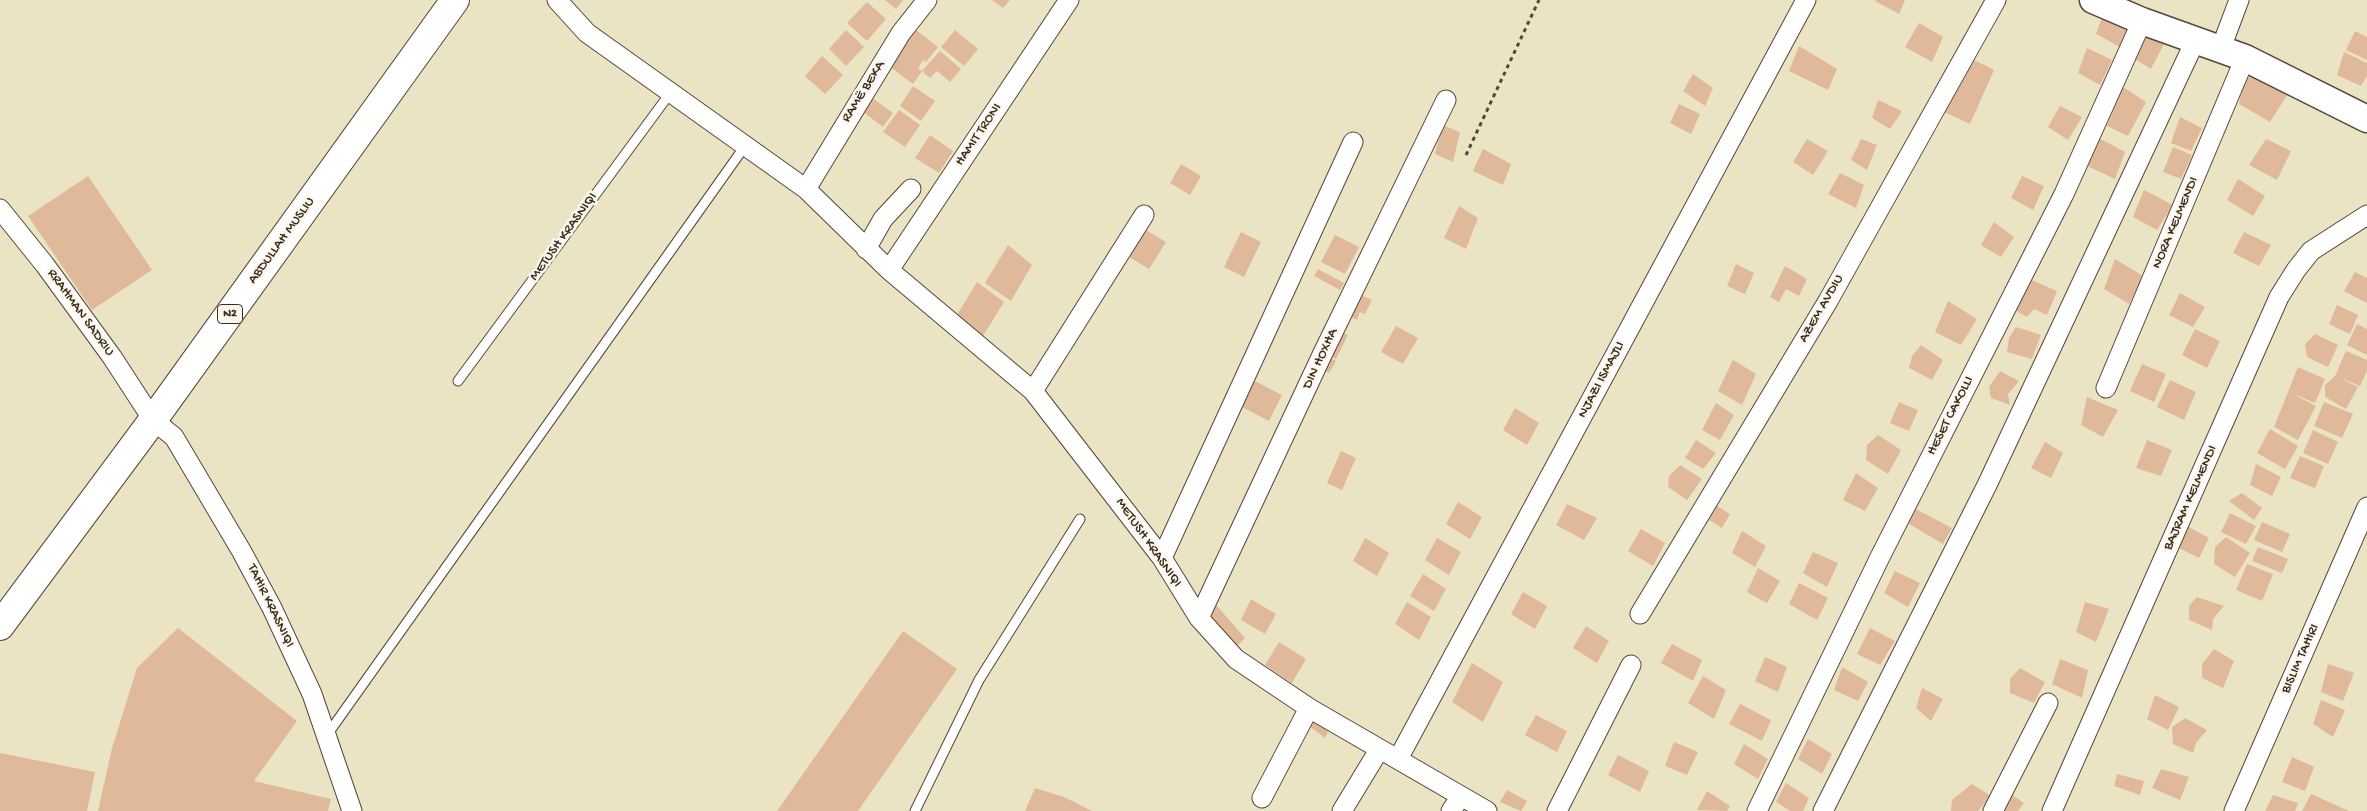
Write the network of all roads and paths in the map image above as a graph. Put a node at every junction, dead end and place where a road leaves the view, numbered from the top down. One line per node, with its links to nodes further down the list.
1 (455, 0): 30 (main road, ABDULLAH MUSLIU / N2)
2 (558, 0): 14 (street, METUSH KRASNIQI)
3 (928, 0): 20 (street, RAMË BEKA)
4 (1069, 0): 26 (street, HAMIT TRONI)
5 (1539, 0): 19 (path)
6 (1806, 0): 42 (street, NJAZI ISMAJLI)
7 (1996, 0): 34 (street, AZEM AVDIU)
8 (2093, 0): 10 (street)
9 (2239, 0): 12 (street)
10 (2142, 21): 11 (street); 50 (street, HESET CAKOLLI)
11 (2196, 39): 12 (street); 51 (street)
12 (2221, 48): 13 (street)
13 (2245, 58): 16 (street); 28 (street, NORA KELMENDI)
14 (671, 92): 18 (street, METUSH KRASNIQI); 27 (lane, METUSH KRASNIQI)
15 (1446, 100): 35 (street, DIN HOXHA)
16 (2367, 119)
17 (1353, 142): 33 (street)
18 (745, 146): 20 (street, METUSH KRASNIQI); 40 (lane)
19 (1466, 155)
20 (806, 189): 25 (street, METUSH KRASNIQI)
21 (911, 190): 25 (street)
22 (0, 209): 30 (street, RRAHMAN SADRIU)
23 (1144, 215): 29 (street)
24 (2367, 215): 53 (street, BAJRAM KELMENDI)
25 (866, 249): 26 (street, METUSH KRASNIQI)
26 (889, 270): 29 (street, METUSH KRASNIQI)
27 (458, 380)
28 (2106, 388)
29 (1033, 391): 33 (street, METUSH KRASNIQI)
30 (154, 420): 36 (main road, ABDULLAH MUSLIU / N2); 40 (street, TAHIR KRASNIQI)
31 (2367, 507): 54 (street, BISLIM TAHIRI)
32 (1080, 519): 46 (lane)
33 (1162, 558): 35 (street, METUSH KRASNIQI)
34 (1640, 614)
35 (1199, 618): 39 (street, METUSH KRASNIQI)
36 (0, 626)
37 (1631, 665): 49 (street)
38 (2048, 703): 52 (street)
39 (1309, 708): 41 (street, METUSH KRASNIQI); 43 (street)
40 (326, 736): 45 (street, TAHIR KRASNIQI)
41 (1379, 750): 42 (street, METUSH KRASNIQI); 47 (street)
42 (1398, 759): 44 (street, METUSH KRASNIQI)
43 (1262, 798)
44 (1456, 804): 48 (street, METUSH KRASNIQI)
45 (352, 811)
46 (915, 811)
47 (1342, 811)
48 (1487, 811)
49 (1557, 811)
50 (1757, 811)
51 (1823, 811)
52 (1992, 811)
53 (2052, 811)
54 (2234, 811)

